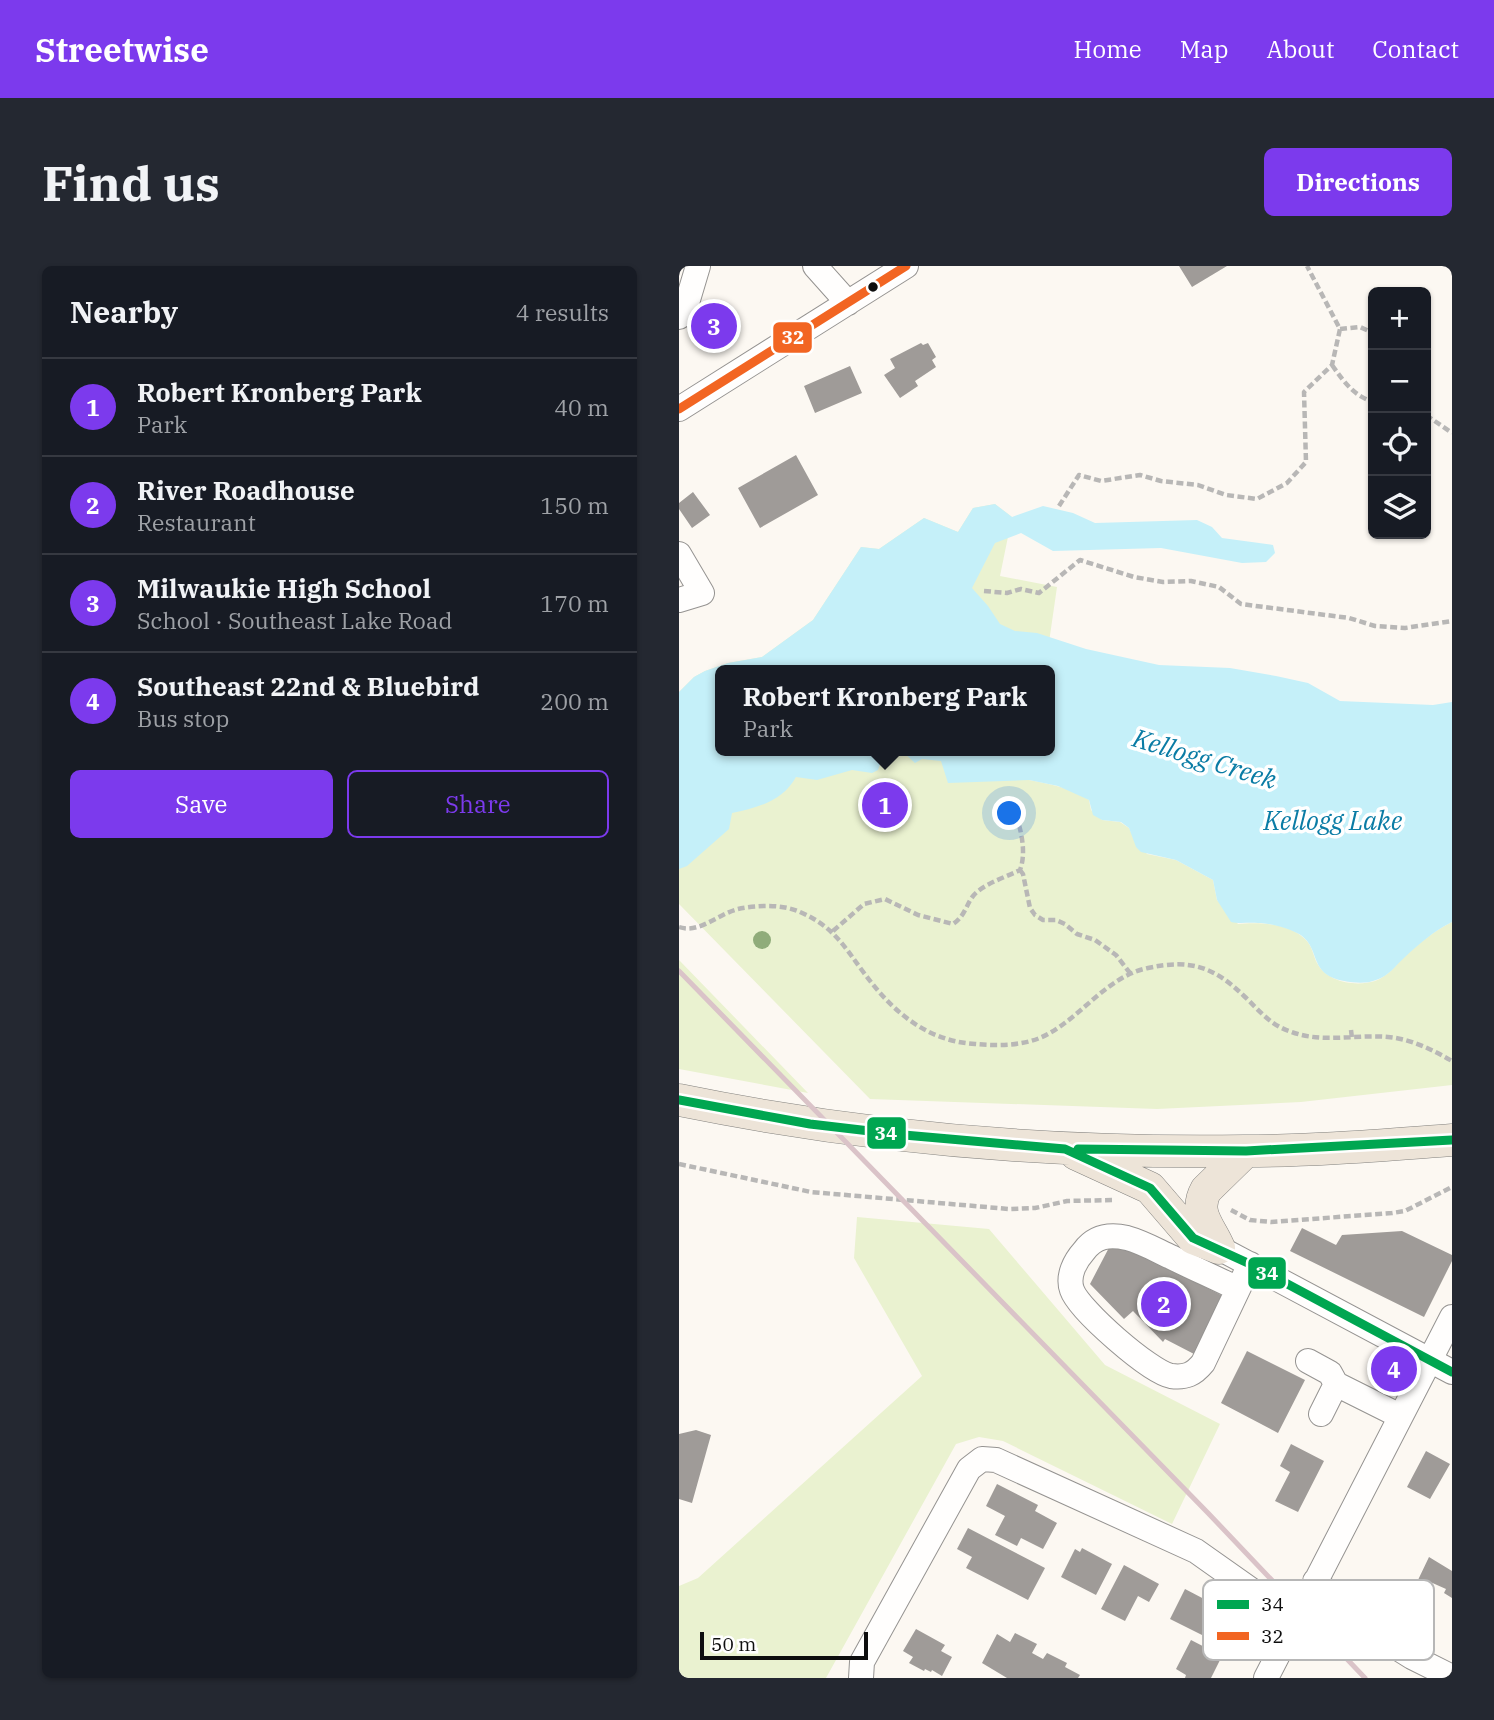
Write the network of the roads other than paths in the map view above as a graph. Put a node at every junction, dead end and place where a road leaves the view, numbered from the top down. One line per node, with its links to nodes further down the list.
1 (698, 266): 5 (street)
2 (815, 266): 4 (street)
3 (906, 266): 4 (street)
4 (848, 303): 6 (street)
5 (679, 317)
6 (679, 409)
7 (679, 554): 8 (street)
8 (679, 600)
9 (679, 1100): 11 (main road)
10 (1452, 1140): 12 (main road)
11 (1065, 1149): 12 (main road); 13 (main road)
12 (1246, 1151): 13 (main road)
13 (1219, 1248): 14 (street)
14 (1250, 1264): 15 (street); 17 (street)
15 (1238, 1289): 15 (street)
16 (1452, 1317): 17 (street)
17 (1429, 1360): 19 (street); 22 (street)
18 (1308, 1361): 20 (street)
19 (1452, 1372)
20 (1336, 1384): 21 (street); 22 (street)
21 (1321, 1414)
22 (1400, 1416): 24 (street)
23 (1237, 1580): 28 (street)
24 (1316, 1580)
25 (1275, 1660): 29 (street)
26 (1426, 1660): 27 (street)
27 (1450, 1672)
28 (861, 1678)
29 (1266, 1678)

